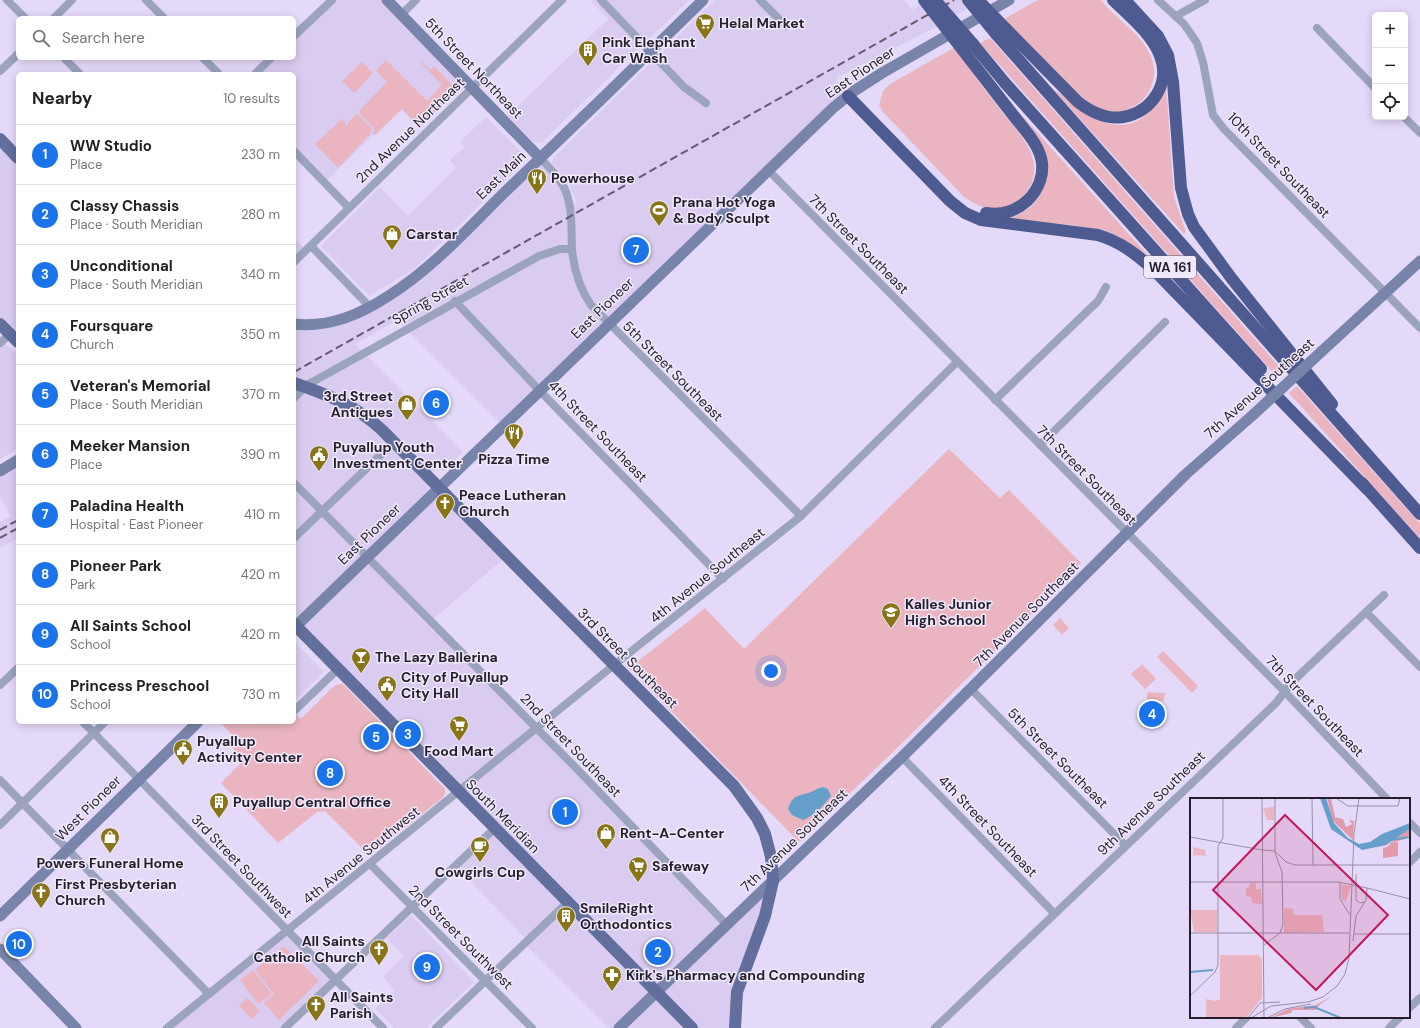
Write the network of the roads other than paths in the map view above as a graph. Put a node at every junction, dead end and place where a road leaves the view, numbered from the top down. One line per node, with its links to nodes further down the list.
1 (7, 0): 21 (street)
2 (72, 0): 22 (street)
3 (146, 0): 23 (street)
4 (332, 0): 28 (street)
5 (386, 0): 20 (main road, 5th Street Northeast)
6 (416, 0): 20 (street)
7 (562, 0): 39 (street, 2nd Avenue Northeast)
8 (601, 0): 29 (street)
9 (703, 0): 29 (main road, East Main)
10 (760, 0): 25 (street)
11 (924, 0): 40 (highway, bridge)
12 (934, 0): 76 (highway, WA 161, bridge)
13 (968, 0): 27 (highway, WA 161, bridge)
14 (978, 0): 27 (highway, bridge)
15 (1009, 0): 40 (main road, East Pioneer)
16 (1113, 0): 27 (highway)
17 (1126, 0): 73 (highway)
18 (1158, 0): 24 (street, 10th Street Southeast)
19 (1205, 0): 24 (street)
20 (401, 15): 39 (main road, 5th Street Northeast)
21 (23, 16)
22 (56, 16)
23 (162, 16)
24 (1176, 16): 55 (street, 10th Street Southeast)
25 (786, 26)
26 (1317, 28): 38 (street)
27 (1001, 32): 73 (highway, WA 161)
28 (296, 34)
29 (651, 51): 41 (street); 47 (main road, East Main)
30 (16, 56): 34 (street)
31 (66, 60): 35 (street)
32 (205, 60): 36 (street)
33 (269, 60): 37 (street)
34 (0, 71)
35 (78, 72)
36 (217, 72)
37 (257, 72)
38 (1372, 85)
39 (472, 87): 47 (main road, 5th Street Northeast); 49 (street, 2nd Avenue Northeast)
40 (851, 93): 48 (main road, East Pioneer); 76 (highway)
41 (706, 102)
42 (1407, 120): 43 (street)
43 (1420, 133)
44 (0, 139): 46 (main road)
45 (296, 153): 49 (street)
46 (16, 156)
47 (540, 158): 51 (street, 5th Street Southeast); 57 (main road, East Main)
48 (768, 170): 59 (main road, East Pioneer); 65 (street, 7th Street Southeast)
49 (349, 208): 50 (street, 2nd Avenue Northeast)
50 (311, 246): 52 (street, 2nd Avenue Northeast); 57 (street)
51 (572, 249): 56 (street, Spring Street); 59 (street, 5th Street Southeast)
52 (296, 260)
53 (1420, 261): 55 (main road, 7th Avenue Southeast)
54 (1106, 287): 68 (street)
55 (1386, 293): 62 (street, 10th Street Southeast); 80 (main road, 7th Avenue Southeast, bridge)
56 (455, 301): 66 (street, Spring Street); 67 (street, 4th Street Southeast)
57 (370, 307): 61 (main road, East Main)
58 (1166, 322): 70 (street)
59 (608, 323): 67 (main road, East Pioneer); 79 (street, 5th Street Southeast)
60 (0, 324): 63 (main road)
61 (296, 324)
62 (1420, 328)
63 (14, 338): 64 (street)
64 (0, 343)
65 (957, 362): 68 (street, 7th Street Southeast); 79 (street, 4th Avenue Southeast)
66 (300, 385): 69 (main road, 3rd Street Southeast)
67 (539, 390): 75 (main road, East Pioneer); 84 (street, 4th Street Southeast)
68 (995, 400): 70 (street, 7th Street Southeast)
69 (394, 442): 75 (main road, 3rd Street Southeast); 77 (street)
70 (1040, 445): 80 (street, 7th Street Southeast)
71 (16, 461): 72 (main road)
72 (0, 471)
73 (1383, 472): 78 (highway, WA 161)
74 (296, 485): 77 (street, 2nd Street Southeast)
75 (439, 487): 83 (main road, East Pioneer); 89 (main road, 3rd Street Southeast)
76 (1367, 489): 82 (highway, WA 161)
77 (322, 511): 81 (street); 83 (street, 2nd Street Southeast)
78 (1420, 514)
79 (801, 516): 84 (street, 4th Avenue Southeast)
80 (1127, 533): 94 (main road, 7th Avenue Southeast); 95 (street, 7th Street Southeast)
81 (296, 536)
82 (1420, 548)
83 (367, 556): 87 (main road, East Pioneer); 100 (street, 2nd Street Southeast)
84 (723, 579): 89 (street, 4th Avenue Southeast)
85 (1384, 595): 86 (street, 9th Avenue Southeast)
86 (1366, 613): 90 (street); 95 (street, 9th Avenue Southeast)
87 (296, 625)
88 (296, 627): 91 (main road, South Meridian)
89 (614, 665): 100 (street, 4th Avenue Southeast); 117 (main road, 3rd Street Southeast)
90 (1420, 667)
91 (338, 669): 96 (street); 105 (main road, South Meridian)
92 (16, 670): 93 (street)
93 (0, 685)
94 (971, 690): 102 (main road, 7th Avenue Southeast); 112 (street, 5th Street Southeast)
95 (1285, 692): 106 (street, 7th Street Southeast); 112 (street, 9th Avenue Southeast)
96 (296, 709)
97 (85, 724): 101 (street, 3rd Street Southwest)
98 (103, 724): 101 (street)
99 (196, 724): 103 (main road, West Pioneer)
100 (537, 729): 105 (street, 4th Avenue Southeast); 122 (street, 2nd Street Southeast)
101 (94, 733): 103 (street, 3rd Street Southwest); 107 (street)
102 (902, 757): 117 (main road, 7th Avenue Southeast); 120 (street, 4th Street Southeast)
103 (139, 779): 113 (main road, West Pioneer); 123 (street, 3rd Street Southwest)
104 (0, 780): 107 (street)
105 (459, 792): 110 (main road, South Meridian); 116 (street, 4th Avenue Southwest)
106 (1386, 798)
107 (22, 803): 109 (street); 113 (street)
108 (1410, 823): 111 (street)
109 (0, 825)
110 (495, 828): 118 (main road, South Meridian); 119 (street)
111 (1420, 833)
112 (1125, 845): 120 (street, 9th Avenue Southeast)
113 (68, 849): 121 (main road, West Pioneer); 128 (street)
114 (1420, 852): 115 (street)
115 (1410, 861)
116 (370, 864): 119 (street, 2nd Street Southwest); 123 (street, 4th Avenue Southwest)
117 (773, 881): 122 (main road, 7th Avenue Southeast); 142 (main road, 3rd Street Southeast)
118 (568, 902): 126 (street); 127 (main road, South Meridian)
119 (412, 906): 125 (street); 126 (street, 2nd Street Southwest)
120 (1054, 913): 143 (street, 9th Avenue Southeast)
121 (0, 916)
122 (726, 925): 127 (main road, 7th Avenue Southeast)
123 (288, 931): 125 (street, 3rd Street Southwest); 128 (street, 4th Avenue Southwest)
124 (0, 949): 134 (main road)
125 (336, 980): 136 (street); 137 (street, 3rd Street Southwest)
126 (485, 980): 138 (street); 139 (street, 2nd Street Southwest)
127 (657, 993): 140 (main road, 7th Avenue Southeast); 141 (main road, South Meridian)
128 (209, 994): 135 (street, 4th Avenue Southwest)
129 (1420, 998): 130 (street)
130 (1410, 1007)
131 (1246, 1018): 144 (street)
132 (1301, 1018): 145 (street)
133 (1399, 1018): 146 (street)
134 (76, 1028)
135 (167, 1028)
136 (285, 1028)
137 (383, 1028)
138 (436, 1028)
139 (532, 1028)
140 (620, 1028)
141 (692, 1028)
142 (735, 1028)
143 (935, 1028)
144 (1236, 1028)
145 (1311, 1028)
146 (1389, 1028)

